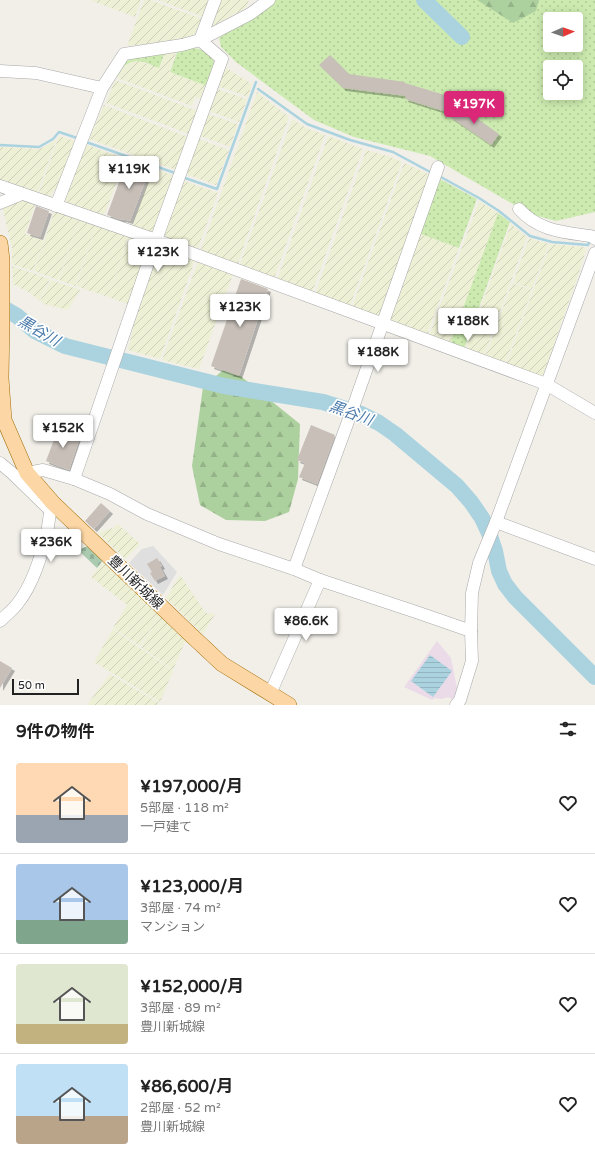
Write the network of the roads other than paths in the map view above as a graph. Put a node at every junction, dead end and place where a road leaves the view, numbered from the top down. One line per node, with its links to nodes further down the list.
1 (215, 0): 3 (street)
2 (269, 0): 3 (street)
3 (200, 40): 5 (street); 12 (street)
4 (0, 71): 5 (street)
5 (102, 88): 10 (street)
6 (438, 167): 16 (street)
7 (0, 186): 8 (street)
8 (22, 194): 9 (street); 10 (street)
9 (0, 203)
10 (56, 206): 12 (street)
11 (519, 209): 13 (street)
12 (156, 240): 16 (street); 21 (street)
13 (595, 240)
14 (0, 243): 20 (main road, 豊川新城線)
15 (595, 253): 17 (street)
16 (382, 324): 17 (street); 25 (street)
17 (546, 384): 18 (street); 23 (street)
18 (595, 413)
19 (0, 463): 22 (street)
20 (27, 473): 21 (street); 22 (main road, 豊川新城線)
21 (74, 479): 25 (street)
22 (52, 506): 27 (street); 29 (main road, 豊川新城線)
23 (496, 522): 24 (street); 28 (street)
24 (595, 559)
25 (294, 569): 26 (street)
26 (320, 580): 28 (street); 29 (street)
27 (0, 621)
28 (471, 632): 31 (street)
29 (270, 694): 30 (main road, 豊川新城線)
30 (289, 705)
31 (456, 705)

